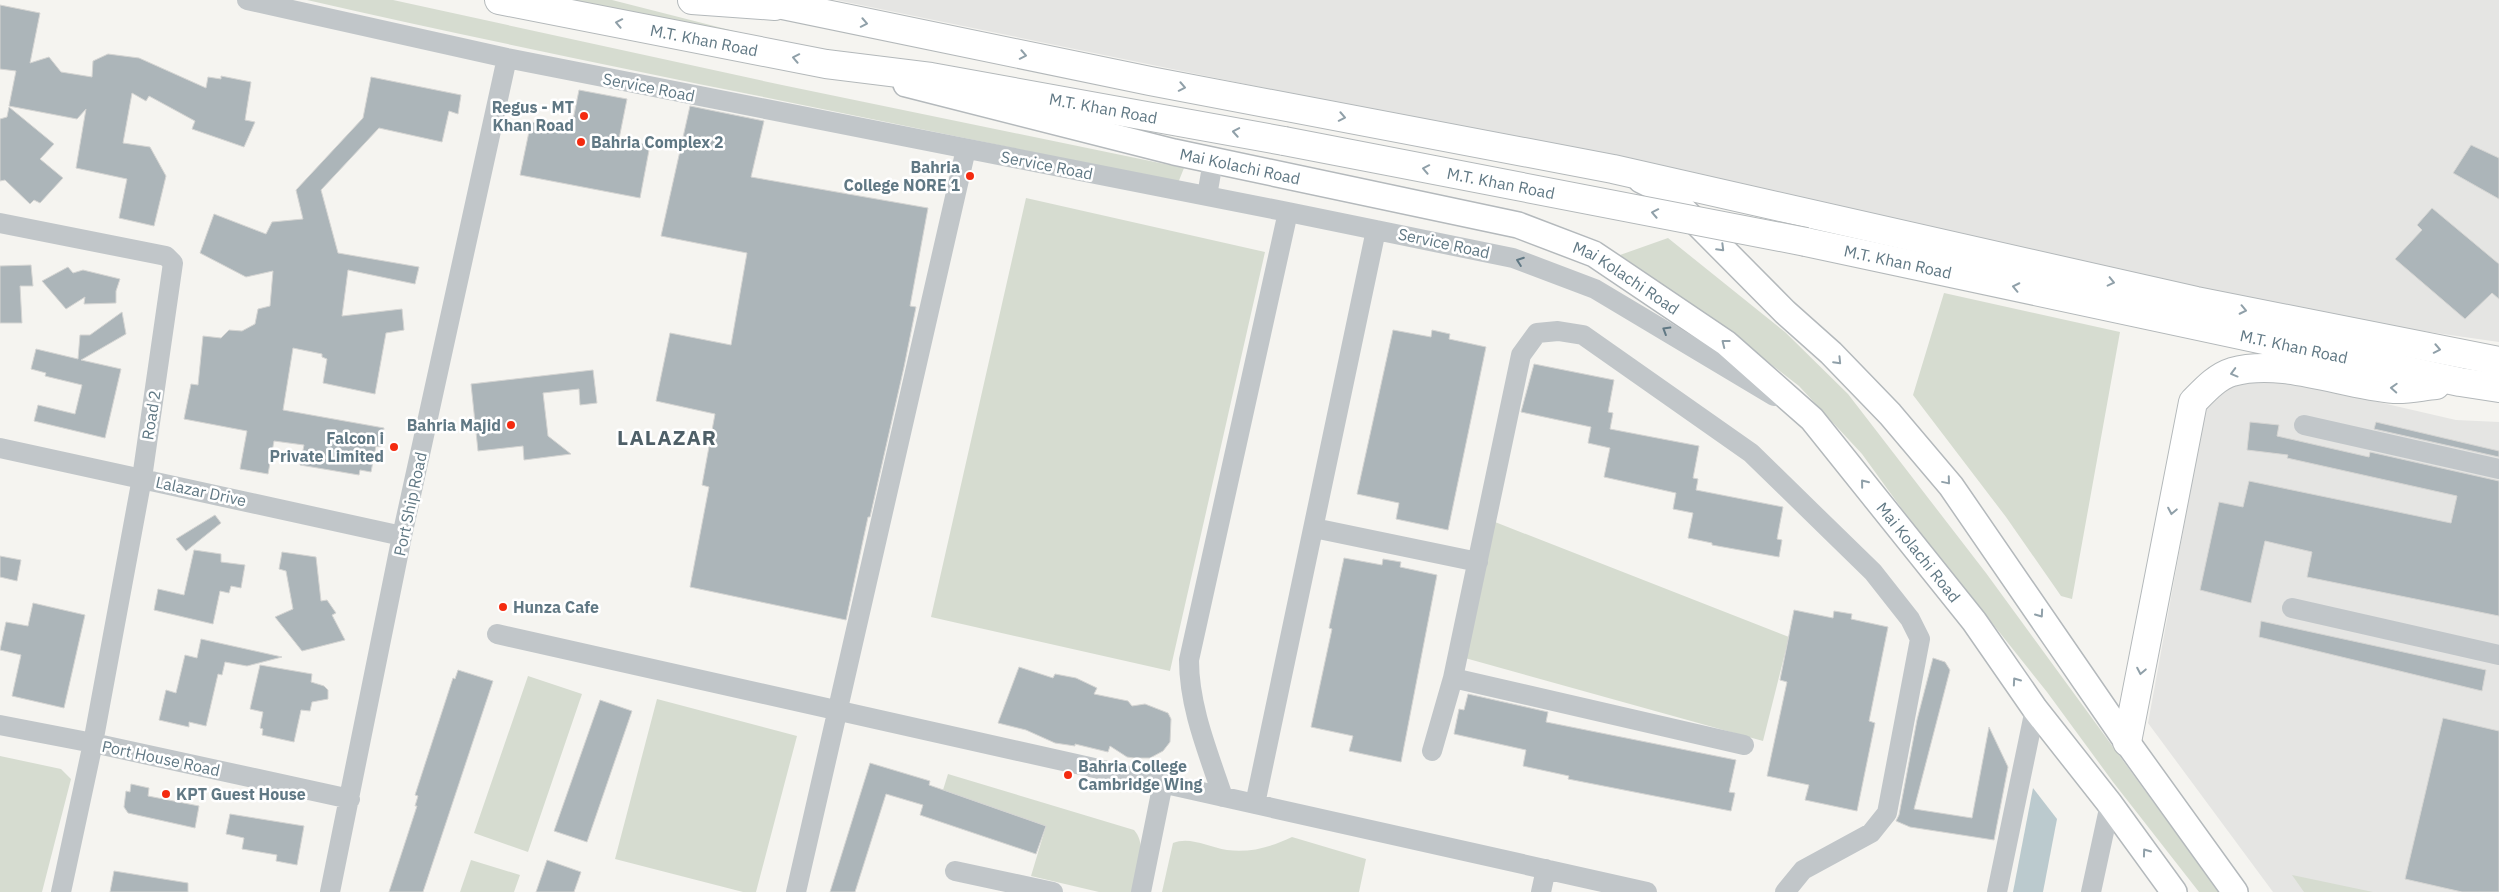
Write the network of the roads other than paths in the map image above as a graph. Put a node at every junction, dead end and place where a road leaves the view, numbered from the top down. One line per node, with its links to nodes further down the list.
1 (247, 0): 7 (street, Service Road)
2 (499, 0): 5 (highway, M.T. Khan Road)
3 (692, 0): 6 (highway)
4 (758, 0): 6 (highway, M.T. Khan Road)
5 (518, 2): 8 (highway, M.T. Khan Road, one-way to 5)
6 (791, 8): 11 (highway, M.T. Khan Road, one-way to 11)
7 (507, 58): 9 (street, Service Road); 26 (street, Port Ship Road)
8 (826, 64): 10 (main road, Mai Kolachi Road); 16 (highway, M.T. Khan Road, one-way to 8, bridge)
9 (966, 149): 12 (street, Service Road); 33 (street)
10 (1214, 161): 12 (street); 20 (main road, Mai Kolachi Road, one-way to 10)
11 (1613, 169): 16 (highway, M.T. Khan Road, one-way to 16); 35 (main road, one-way to 35)
12 (1207, 196): 13 (street, Service Road)
13 (1288, 212): 15 (street, Service Road); 40 (street)
14 (0, 223): 24 (street, Road 2)
15 (1376, 230): 20 (street, Service Road, one-way to 15); 25 (street)
16 (2194, 313): 17 (highway, M.T. Khan Road, one-way to 17); 18 (highway, M.T. Khan Road)
17 (2499, 361)
18 (2460, 382): 19 (highway, M.T. Khan Road); 35 (highway, one-way to 35)
19 (2499, 388)
20 (1812, 419): 32 (main road, Mai Kolachi Road, one-way to 20)
21 (2304, 425): 23 (street)
22 (0, 448): 24 (street, Lalazar Drive)
23 (2499, 469)
24 (142, 478): 26 (street, Lalazar Drive); 36 (street, Road 2)
25 (1314, 528): 27 (street); 42 (street)
26 (402, 536): 41 (street, Port Ship Road)
27 (1478, 562): 31 (street); 53 (street)
28 (2292, 608): 30 (street)
29 (496, 634): 33 (street)
30 (2499, 654)
31 (1453, 678): 37 (street); 38 (street)
32 (2035, 709): 43 (main road, Mai Kolachi Road); 54 (street)
33 (836, 710): 39 (street); 48 (street)
34 (0, 725): 36 (street, Port House Road)
35 (2127, 742): 57 (main road)
36 (93, 743): 41 (street, Port House Road); 46 (street, Road 2)
37 (1744, 744)
38 (1432, 751)
39 (1163, 783): 40 (street); 50 (street)
40 (1223, 797): 42 (street)
41 (350, 798): 47 (street, Port Ship Road)
42 (1255, 804): 44 (street)
43 (2110, 804): 55 (street); 56 (main road, Mai Kolachi Road, one-way to 43)
44 (1546, 869): 51 (street); 52 (street)
45 (955, 870): 49 (street)
46 (61, 892)
47 (330, 892)
48 (796, 892)
49 (1053, 892)
50 (1140, 892)
51 (1541, 892)
52 (1647, 892)
53 (1785, 892)
54 (1997, 892)
55 (2091, 892)
56 (2174, 892)
57 (2235, 892)

